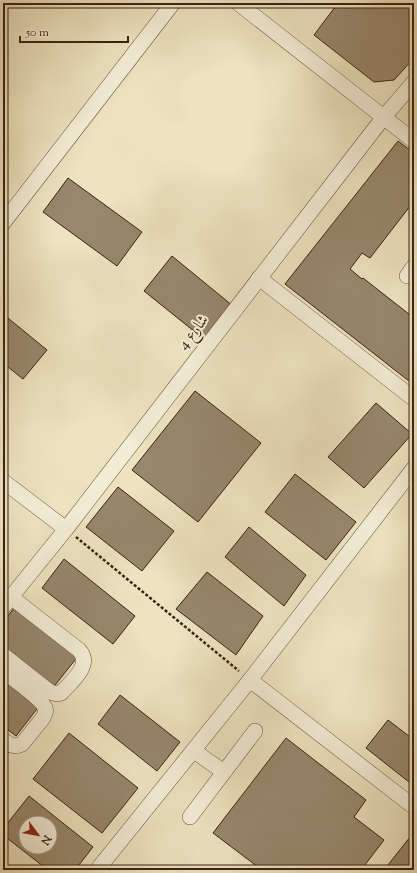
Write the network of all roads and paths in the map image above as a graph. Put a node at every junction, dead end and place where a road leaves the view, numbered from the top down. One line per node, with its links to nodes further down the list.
1 (173, 3): 6 (street)
2 (238, 3): 4 (street)
3 (414, 82): 4 (street, شارع 4)
4 (383, 118): 5 (street); 7 (street, شارع 4)
5 (414, 141)
6 (3, 223)
7 (259, 278): 8 (street); 11 (street, شارع 4)
8 (414, 399)
9 (414, 468): 15 (street)
10 (3, 481): 11 (street)
11 (66, 529): 12 (street, شارع 4); 15 (path)
12 (7, 602): 13 (street)
13 (3, 654)
14 (3, 671): 17 (street)
15 (250, 680): 18 (street); 20 (street)
16 (255, 731): 19 (street)
17 (3, 740)
18 (194, 751): 19 (street); 22 (street)
19 (224, 772): 21 (street)
20 (414, 807)
21 (190, 817)
22 (97, 870)

